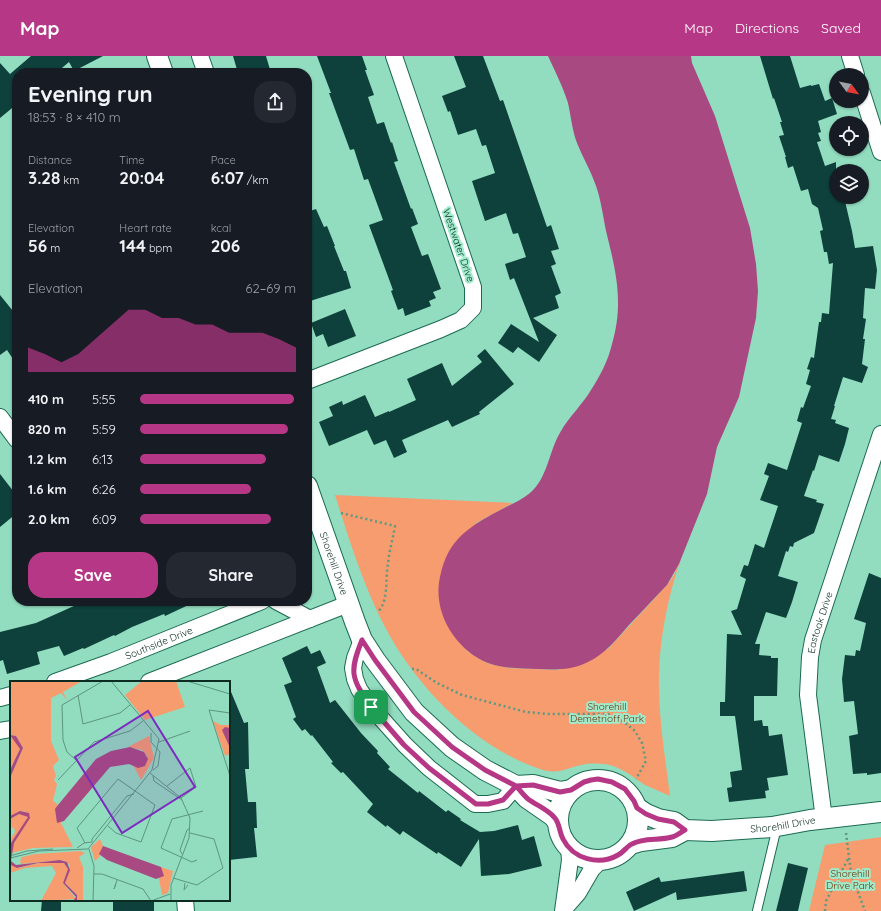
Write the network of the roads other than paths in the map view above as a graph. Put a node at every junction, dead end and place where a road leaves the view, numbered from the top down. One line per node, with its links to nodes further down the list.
1 (157, 56): 5 (street)
2 (200, 56): 6 (street)
3 (394, 56): 10 (street, Westwater Drive)
4 (850, 56): 7 (street)
5 (161, 68)
6 (204, 68)
7 (854, 68)
8 (867, 108): 9 (street)
9 (881, 152)
10 (312, 379)
11 (0, 417): 12 (street)
12 (12, 433)
13 (881, 434): 30 (street, Eastoak Drive)
14 (312, 500): 15 (street, Shorehill Drive)
15 (348, 604): 18 (street); 19 (street, Shorehill Drive)
16 (250, 606): 20 (street, Southside Drive)
17 (285, 606): 18 (street)
18 (310, 619): 21 (street)
19 (362, 640): 26 (street, Shorehill Drive); 26 (street)
20 (58, 681)
21 (153, 681)
22 (10, 695): 23 (street)
23 (0, 698)
24 (10, 729): 25 (street)
25 (0, 731)
26 (516, 786): 27 (street, Shorehill Drive); 31 (street, Shorehill Drive)
27 (571, 790): 28 (street, Shorehill Drive); 31 (street)
28 (637, 808): 33 (street, Shorehill Drive); 34 (street, Shorehill Drive)
29 (881, 812): 30 (street, Shorehill Drive)
30 (824, 819): 32 (street, Shorehill Drive)
31 (558, 822): 35 (street)
32 (778, 826): 33 (street, Shorehill Drive); 40 (lane)
33 (685, 830): 34 (street, Shorehill Drive)
34 (631, 844): 36 (street, Shorehill Drive)
35 (569, 848): 36 (street); 38 (street)
36 (600, 861): 38 (street)
37 (185, 901): 39 (street)
38 (563, 910)
39 (186, 911)
40 (757, 911)

